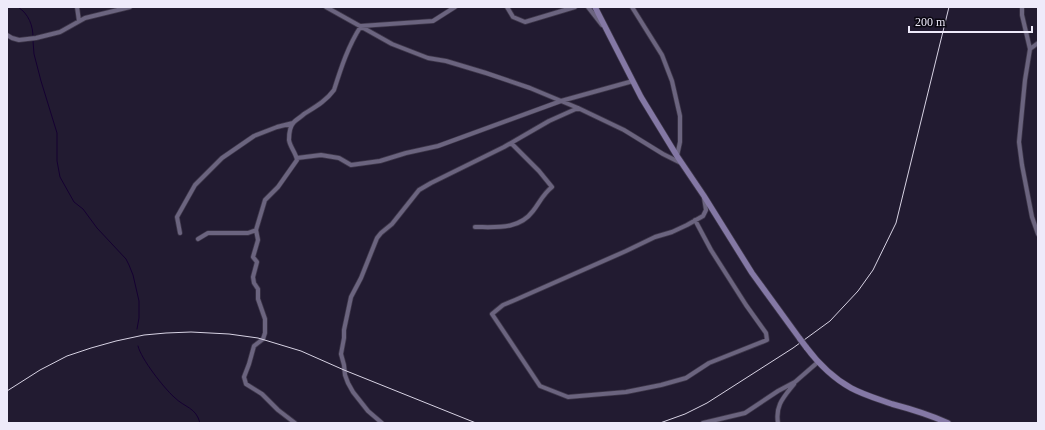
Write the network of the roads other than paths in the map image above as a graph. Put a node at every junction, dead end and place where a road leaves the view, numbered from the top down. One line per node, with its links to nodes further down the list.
1 (77, 7): 11 (street)
2 (130, 7): 11 (street)
3 (326, 7): 12 (street)
4 (455, 7): 12 (street)
5 (507, 7): 6 (street)
6 (575, 7)
7 (588, 7): 13 (street)
8 (595, 7): 13 (main road)
9 (632, 7): 22 (street)
10 (1022, 7): 16 (street)
11 (79, 21): 14 (street)
12 (361, 26): 18 (street); 20 (street)
13 (607, 31): 17 (main road)
14 (7, 35)
15 (1038, 43): 16 (street)
16 (1030, 49): 30 (street)
17 (633, 81): 18 (street); 22 (main road)
18 (561, 101): 19 (street); 23 (street)
19 (578, 108): 21 (street); 24 (street)
20 (293, 123): 23 (street); 29 (street)
21 (511, 144): 27 (street); 35 (street)
22 (677, 156): 24 (main road)
23 (297, 158): 28 (street)
24 (682, 163): 25 (main road)
25 (704, 196): 26 (street); 32 (main road, bridge)
26 (696, 220): 26 (street)
27 (475, 227)
28 (256, 230): 31 (street); 34 (street)
29 (180, 233)
30 (1038, 234)
31 (198, 239)
32 (818, 362): 33 (street); 38 (main road)
33 (795, 382): 36 (street); 37 (street)
34 (295, 423)
35 (382, 423)
36 (704, 423)
37 (778, 423)
38 (948, 423)

